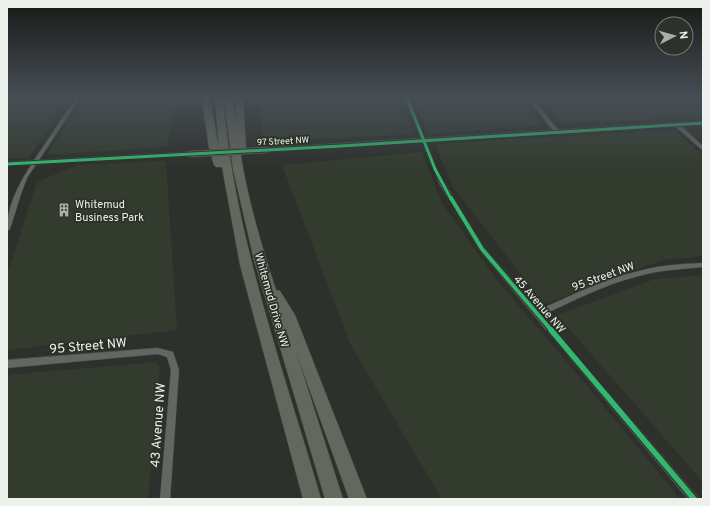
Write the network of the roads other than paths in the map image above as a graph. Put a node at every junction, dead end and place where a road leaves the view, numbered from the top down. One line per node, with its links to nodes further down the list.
1 (62, 122): 13 (street)
2 (210, 122): 16 (highway)
3 (221, 122): 16 (highway, Whitemud Drive NW)
4 (231, 122): 15 (highway, Whitemud Drive NW)
5 (240, 122): 15 (highway)
6 (417, 122): 11 (street, 45 Avenue NW)
7 (549, 122): 10 (street)
8 (703, 123): 9 (street, 97 Street NW)
9 (677, 125): 10 (street, 97 Street NW); 12 (street)
10 (557, 132): 11 (street, 97 Street NW)
11 (424, 141): 13 (street, 97 Street NW, bridge); 20 (street, 45 Avenue NW)
12 (703, 148)
13 (35, 162): 14 (street, 97 Street NW); 17 (street)
14 (7, 164)
15 (238, 170): 19 (highway, Whitemud Drive NW)
16 (230, 191): 23 (highway, Whitemud Drive NW)
17 (7, 229)
18 (703, 266): 20 (street, 95 Street NW)
19 (267, 283): 27 (highway, Whitemud Drive NW); 28 (highway)
20 (537, 314): 29 (street, 45 Avenue NW)
21 (170, 354): 22 (street, 95 Street NW); 24 (street, 43 Avenue NW)
22 (7, 364)
23 (302, 466): 25 (highway); 26 (highway, Whitemud Drive NW)
24 (165, 499)
25 (306, 499)
26 (312, 499)
27 (334, 499)
28 (358, 499)
29 (694, 499)

